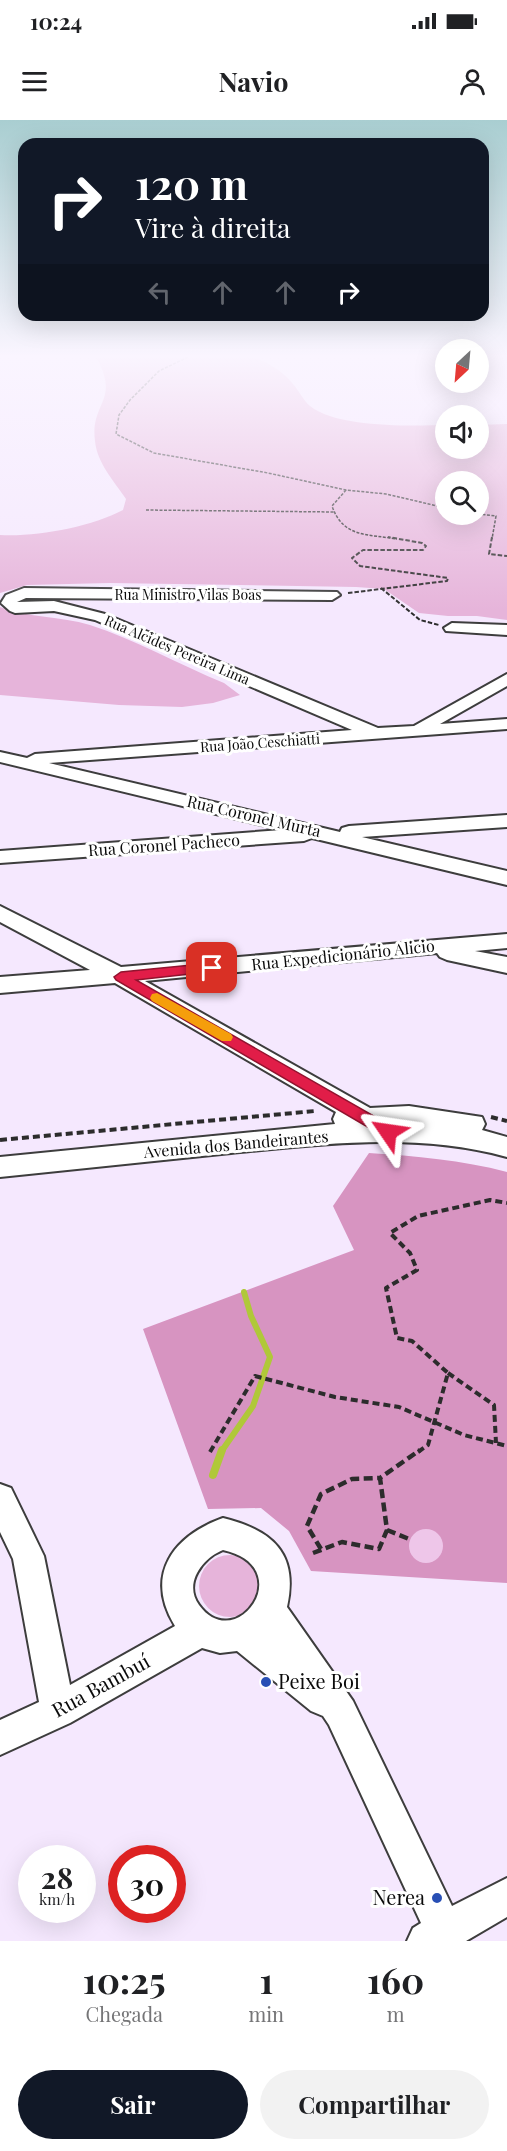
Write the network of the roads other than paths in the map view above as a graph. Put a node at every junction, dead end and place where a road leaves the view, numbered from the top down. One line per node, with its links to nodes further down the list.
1 (332, 595): 2 (street, Rua Ministro Vilas Boas)
2 (49, 600): 8 (street, Rua Alcides Pereira Lima)
3 (452, 628): 4 (street)
4 (507, 630)
5 (507, 679): 7 (street)
6 (507, 724): 7 (street, Rua João Ceschiatti)
7 (416, 731): 8 (street, Rua João Ceschiatti)
8 (376, 734): 9 (street, Rua João Ceschiatti)
9 (6, 759): 11 (street, Rua Coronel Murta)
10 (507, 821): 11 (street, Rua Coronel Pacheco)
11 (329, 834): 12 (street, Rua Coronel Pacheco); 13 (street, Rua Coronel Murta)
12 (0, 857)
13 (507, 878)
14 (0, 913): 18 (street)
15 (507, 941): 16 (street, Rua Expedicionário Alicio)
16 (419, 946): 17 (street); 18 (street, Rua Expedicionário Alicio)
17 (507, 965)
18 (121, 977): 19 (street, Rua Expedicionário Alicio); 20 (street)
19 (0, 986)
20 (365, 1117): 21 (street, Avenida dos Bandeirantes); 22 (street); 24 (street, Avenida dos Bandeirantes)
21 (507, 1131)
22 (388, 1132): 23 (street, Avenida dos Bandeirantes); 25 (street, Avenida dos Bandeirantes)
23 (507, 1147)
24 (0, 1151)
25 (0, 1167)
26 (0, 1498): 30 (street)
27 (270, 1610): 28 (street); 29 (street); 31 (street)
28 (201, 1630): 29 (street); 30 (street, Rua Bambuí)
29 (243, 1635): 31 (street)
30 (58, 1711): 32 (street, Rua Bambuí)
31 (341, 1713): 34 (street)
32 (0, 1738)
33 (507, 1897): 34 (street)
34 (439, 1937)

